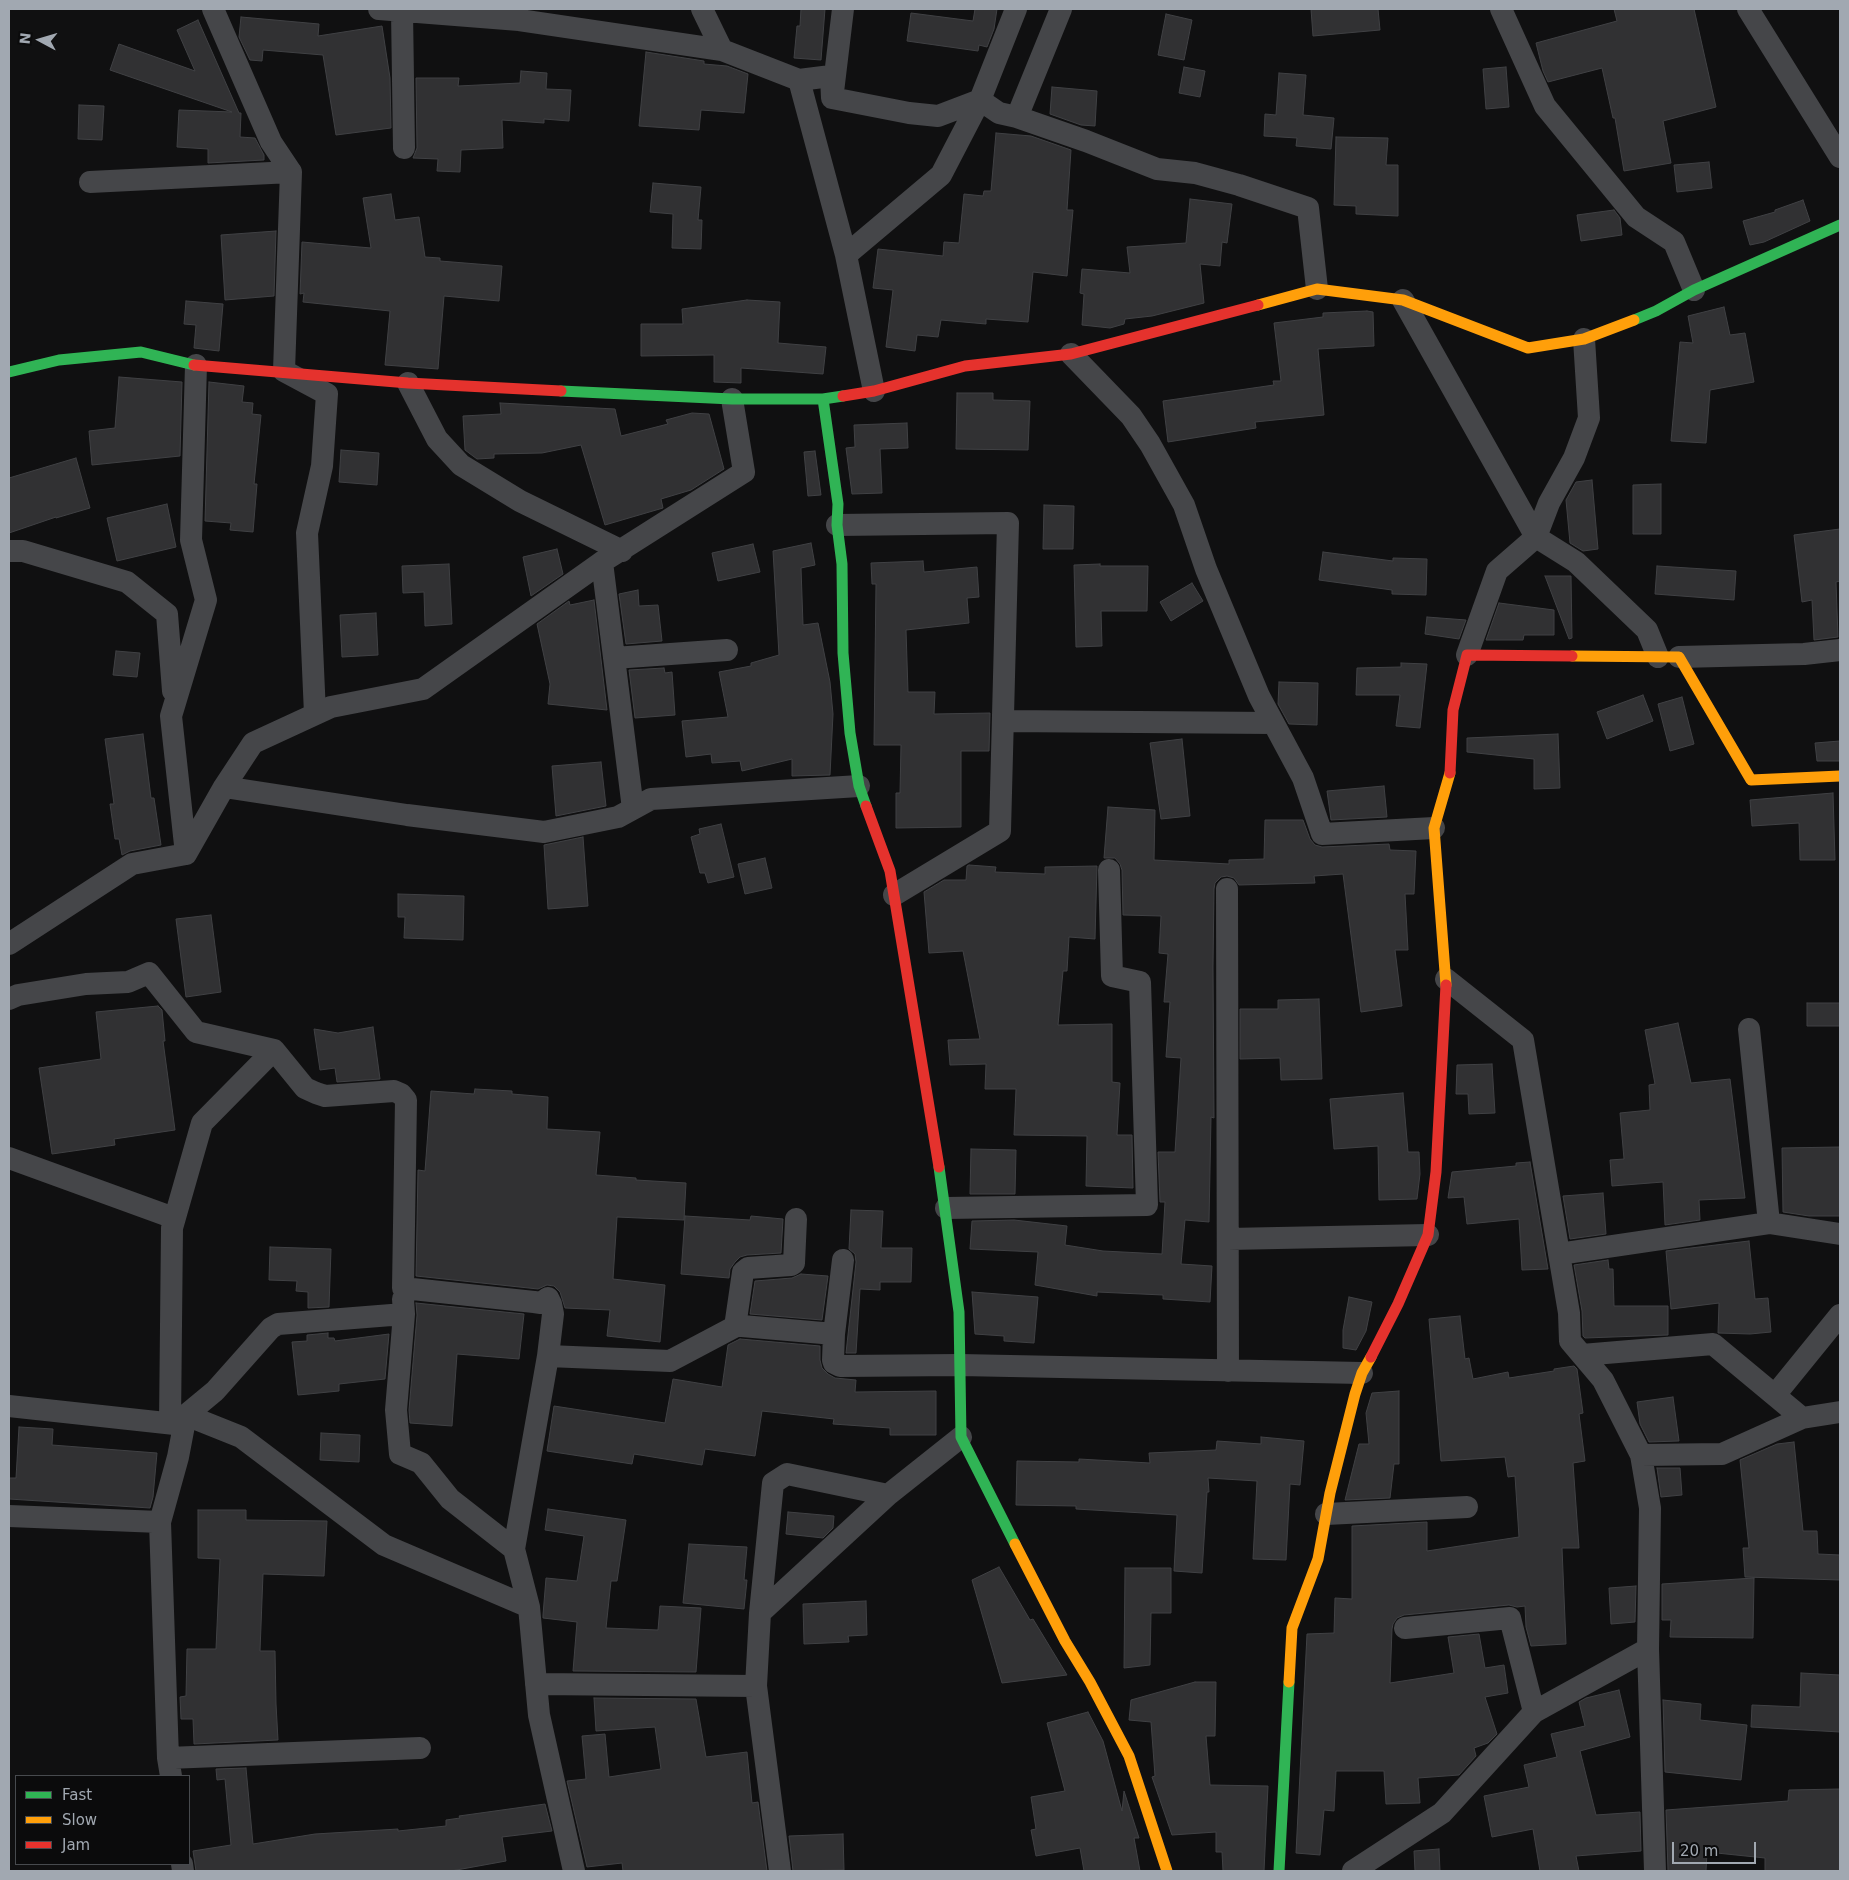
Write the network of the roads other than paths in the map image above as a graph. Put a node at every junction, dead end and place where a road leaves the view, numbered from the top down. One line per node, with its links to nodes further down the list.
1 (213, 9): 18 (street)
2 (380, 9): 9 (street)
3 (702, 9): 11 (street)
4 (843, 9): 13 (street)
5 (1016, 9): 14 (street)
6 (1061, 9): 15 (street)
7 (1501, 9): 23 (street)
8 (1748, 9): 17 (street)
9 (402, 10): 10 (street); 16 (street)
10 (518, 14): 11 (street)
11 (722, 50): 12 (street)
12 (799, 80): 13 (street); 21 (street)
13 (832, 98): 14 (street)
14 (980, 100): 15 (street); 21 (street)
15 (1017, 117): 22 (street)
16 (404, 148)
17 (1840, 157)
18 (292, 172): 19 (street); 28 (street)
19 (90, 182)
20 (1840, 225): 23 (street)
21 (846, 255): 31 (street)
22 (1317, 288): 24 (street); 26 (street)
23 (1694, 290): 25 (street)
24 (1403, 300): 25 (street); 35 (street)
25 (1584, 339): 35 (street)
26 (1071, 354): 31 (street); 47 (street)
27 (196, 365): 28 (street); 29 (street); 44 (street)
28 (284, 371): 30 (street); 45 (street)
29 (9, 372)
30 (408, 383): 32 (street); 37 (street)
31 (874, 391): 33 (street)
32 (732, 399): 33 (street); 37 (street)
33 (823, 399): 34 (street)
34 (837, 525): 46 (street); 49 (street)
35 (1536, 538): 41 (street); 42 (street)
36 (9, 551): 44 (street)
37 (622, 551): 38 (street)
38 (602, 562): 43 (street); 45 (street)
39 (727, 650): 43 (street)
40 (1840, 650): 42 (street)
41 (1466, 655): 42 (street); 52 (street)
42 (1669, 657): 48 (street)
43 (614, 658): 51 (street)
44 (174, 705): 53 (street)
45 (315, 714): 50 (street)
46 (1003, 721): 47 (street); 56 (street)
47 (1274, 723): 52 (street)
48 (1840, 776)
49 (860, 786): 51 (street); 56 (street)
50 (224, 787): 51 (street); 53 (street)
51 (633, 809)
52 (1434, 828): 58 (street)
53 (186, 854): 57 (street)
54 (1109, 870): 63 (street)
55 (1227, 889): 69 (street)
56 (894, 895): 63 (street)
57 (9, 944)
58 (1446, 979): 68 (street); 70 (street)
59 (9, 999): 61 (street)
60 (1749, 1029): 66 (street)
61 (274, 1050): 64 (street); 72 (street)
62 (9, 1158): 64 (street)
63 (946, 1208): 79 (street)
64 (174, 1218): 86 (street)
65 (796, 1219): 75 (street)
66 (1769, 1223): 67 (street); 70 (street)
67 (1840, 1234)
68 (1428, 1236): 69 (street); 81 (street)
69 (1228, 1239): 80 (street)
70 (1559, 1254): 77 (street)
71 (843, 1260): 76 (street)
72 (403, 1288): 73 (street); 78 (street)
73 (404, 1314): 86 (street); 94 (street)
74 (1840, 1315): 82 (street)
75 (738, 1325): 76 (street); 78 (street)
76 (834, 1334): 79 (street)
77 (1582, 1355): 82 (street); 88 (street)
78 (548, 1356): 94 (street)
79 (960, 1365): 80 (street); 87 (street)
80 (1228, 1370): 81 (street)
81 (1362, 1373): 91 (street)
82 (1774, 1395): 85 (street)
83 (9, 1406): 86 (street)
84 (1840, 1412): 85 (street)
85 (1802, 1418): 88 (street)
86 (180, 1421): 93 (street); 95 (street)
87 (962, 1437): 89 (street); 106 (street)
88 (1641, 1455): 98 (street)
89 (888, 1495): 96 (street); 96 (street)
90 (1467, 1507): 91 (street)
91 (1326, 1514): 107 (street)
92 (9, 1516): 93 (street)
93 (160, 1522): 103 (street)
94 (514, 1549): 95 (street)
95 (529, 1607): 99 (street)
96 (760, 1613): 100 (street)
97 (1404, 1628): 101 (street)
98 (1648, 1649): 101 (street); 109 (street)
99 (536, 1684): 100 (street); 104 (street)
100 (756, 1686): 105 (street)
101 (1534, 1712): 108 (street)
102 (420, 1748): 103 (street)
103 (169, 1767)
104 (574, 1871)
105 (780, 1871)
106 (1167, 1871)
107 (1279, 1871)
108 (1353, 1871)
109 (1655, 1871)

